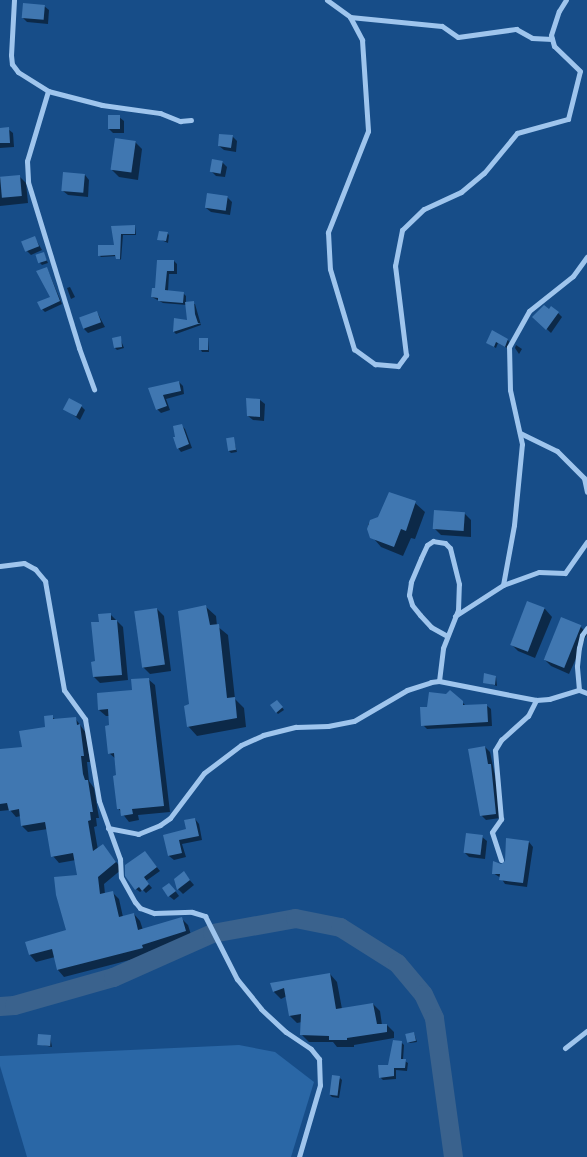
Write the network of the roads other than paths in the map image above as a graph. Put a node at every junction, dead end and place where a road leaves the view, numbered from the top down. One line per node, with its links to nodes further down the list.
1 (14, 0): 6 (street)
2 (327, 0): 4 (street)
3 (566, 0): 5 (street)
4 (350, 17): 5 (street); 5 (street)
5 (552, 39)
6 (48, 91): 7 (street); 9 (street)
7 (191, 120)
8 (587, 257): 10 (street)
9 (94, 388)
10 (520, 433): 11 (street); 14 (street)
11 (587, 492)
12 (587, 542): 14 (street)
13 (0, 566): 22 (street)
14 (503, 585): 15 (street)
15 (455, 616): 17 (street); 17 (street)
16 (587, 628): 19 (street)
17 (447, 636): 18 (street)
18 (440, 681): 21 (street); 22 (street)
19 (579, 690): 20 (street); 21 (street)
20 (587, 693)
21 (536, 700): 23 (street)
22 (108, 828): 26 (street)
23 (501, 860)
24 (587, 1031): 25 (street)
25 (565, 1048)
26 (299, 1157)

